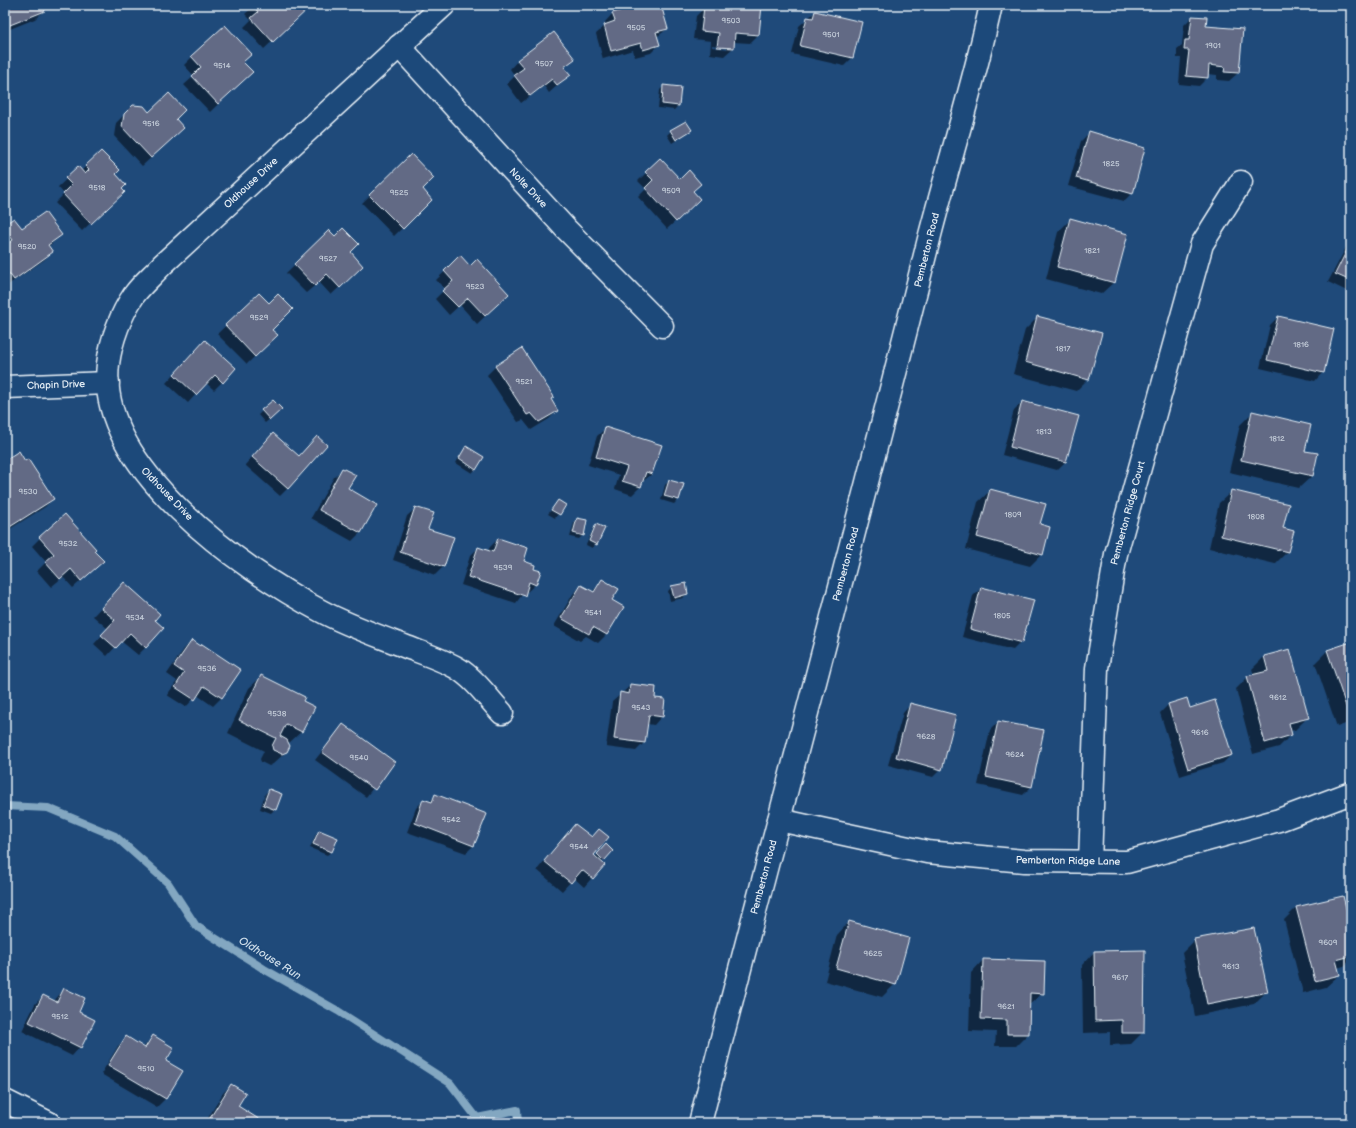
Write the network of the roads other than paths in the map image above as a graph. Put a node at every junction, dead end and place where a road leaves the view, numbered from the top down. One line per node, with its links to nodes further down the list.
1 (444, 5): 3 (street, Oldhouse Drive)
2 (991, 5): 10 (street, Pemberton Road)
3 (399, 46): 5 (street, Nolte Drive); 6 (street, Oldhouse Drive)
4 (1241, 182): 11 (street, Pemberton Ridge Court)
5 (662, 326)
6 (108, 383): 7 (street, Chapin Drive); 8 (street, Oldhouse Drive)
7 (5, 387)
8 (502, 714)
9 (1351, 793): 11 (street, Pemberton Ridge Lane)
10 (779, 820): 11 (street, Pemberton Ridge Lane); 14 (street, Pemberton Road)
11 (1090, 862)
12 (5, 1100): 13 (street)
13 (49, 1123)
14 (700, 1123)

